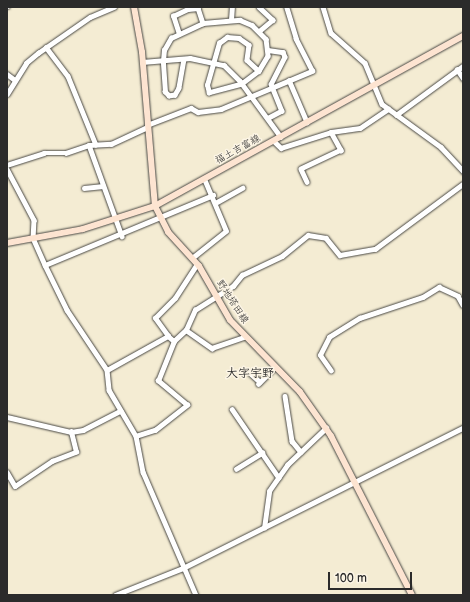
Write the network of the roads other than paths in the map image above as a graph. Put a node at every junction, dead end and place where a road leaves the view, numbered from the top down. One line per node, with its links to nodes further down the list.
1 (114, 7): 12 (street)
2 (134, 7): 17 (main road, 野地塔田線)
3 (232, 7): 7 (street)
4 (259, 7): 9 (street)
5 (286, 7): 24 (street)
6 (323, 7): 25 (street)
7 (231, 20): 8 (street); 9 (street)
8 (203, 23): 10 (street); 10 (street)
9 (260, 31): 13 (street)
10 (179, 34): 15 (street)
11 (463, 36): 25 (main road, 福土吉富線)
12 (46, 47): 23 (street); 39 (street)
13 (268, 50): 20 (street); 27 (street)
14 (184, 59): 15 (street); 15 (street); 16 (street)
15 (163, 61): 17 (street)
16 (214, 61): 20 (street); 26 (street); 26 (street)
17 (142, 62): 34 (main road, 野地塔田線)
18 (463, 66): 19 (street)
19 (457, 69): 22 (street); 31 (street)
20 (259, 71): 26 (street)
21 (7, 74): 23 (street)
22 (463, 78)
23 (15, 80): 28 (street)
24 (289, 80): 27 (street); 33 (street)
25 (375, 83): 30 (street); 33 (main road, 福土吉富線)
26 (242, 84): 29 (street)
27 (272, 88): 29 (street); 32 (street)
28 (7, 94)
29 (251, 96): 32 (street); 34 (street)
30 (388, 109): 31 (street); 35 (street)
31 (396, 115): 42 (street)
32 (269, 118): 36 (street)
33 (307, 122): 36 (main road, 福土吉富線)
34 (147, 126): 39 (street); 51 (main road, 野地塔田線)
35 (331, 132): 37 (street); 44 (street)
36 (281, 137): 37 (main road, 福土吉富線)
37 (274, 141): 43 (main road, 福土吉富線)
38 (89, 145): 39 (street); 40 (street); 46 (street)
39 (96, 145)
40 (7, 165)
41 (7, 169): 55 (street)
42 (463, 171)
43 (204, 179): 49 (street); 51 (main road, 福土吉富線)
44 (307, 182)
45 (463, 184): 60 (street)
46 (103, 186): 47 (street); 53 (street)
47 (84, 188)
48 (242, 188): 50 (street)
49 (213, 195): 50 (street); 52 (street)
50 (217, 202): 57 (street)
51 (155, 206): 52 (main road, 野地塔田線); 53 (main road, 福土吉富線)
52 (160, 218): 54 (street); 57 (main road, 野地塔田線)
53 (117, 220): 54 (street); 55 (main road, 福土吉富線)
54 (122, 236): 59 (street)
55 (33, 238): 56 (main road, 福土吉富線); 59 (street)
56 (7, 243)
57 (192, 258): 58 (main road, 野地塔田線)
58 (197, 264): 60 (main road, 野地塔田線); 63 (street)
59 (45, 265): 67 (street)
60 (215, 296): 62 (street); 64 (main road, 野地塔田線)
61 (463, 305): 68 (street)
62 (186, 330): 64 (street); 65 (street)
63 (168, 336): 65 (street); 67 (street)
64 (244, 337): 66 (main road, 野地塔田線)
65 (174, 341): 77 (street)
66 (275, 367): 69 (street); 74 (main road, 野地塔田線)
67 (107, 370): 72 (street)
68 (332, 371)
69 (250, 373)
70 (285, 396): 78 (street)
71 (232, 409): 79 (street)
72 (120, 411): 76 (street); 77 (street)
73 (7, 417): 76 (street)
74 (326, 428): 78 (street); 83 (main road, 野地塔田線)
75 (463, 428): 83 (street)
76 (71, 432): 81 (street)
77 (136, 436): 85 (street)
78 (301, 452): 82 (street)
79 (262, 453): 80 (street); 82 (street)
80 (236, 469)
81 (7, 472)
82 (279, 478): 84 (street)
83 (357, 482): 84 (street); 88 (main road, 野地塔田線)
84 (264, 528): 85 (street)
85 (183, 568): 86 (street); 87 (street)
86 (115, 595)
87 (196, 595)
88 (412, 595)

